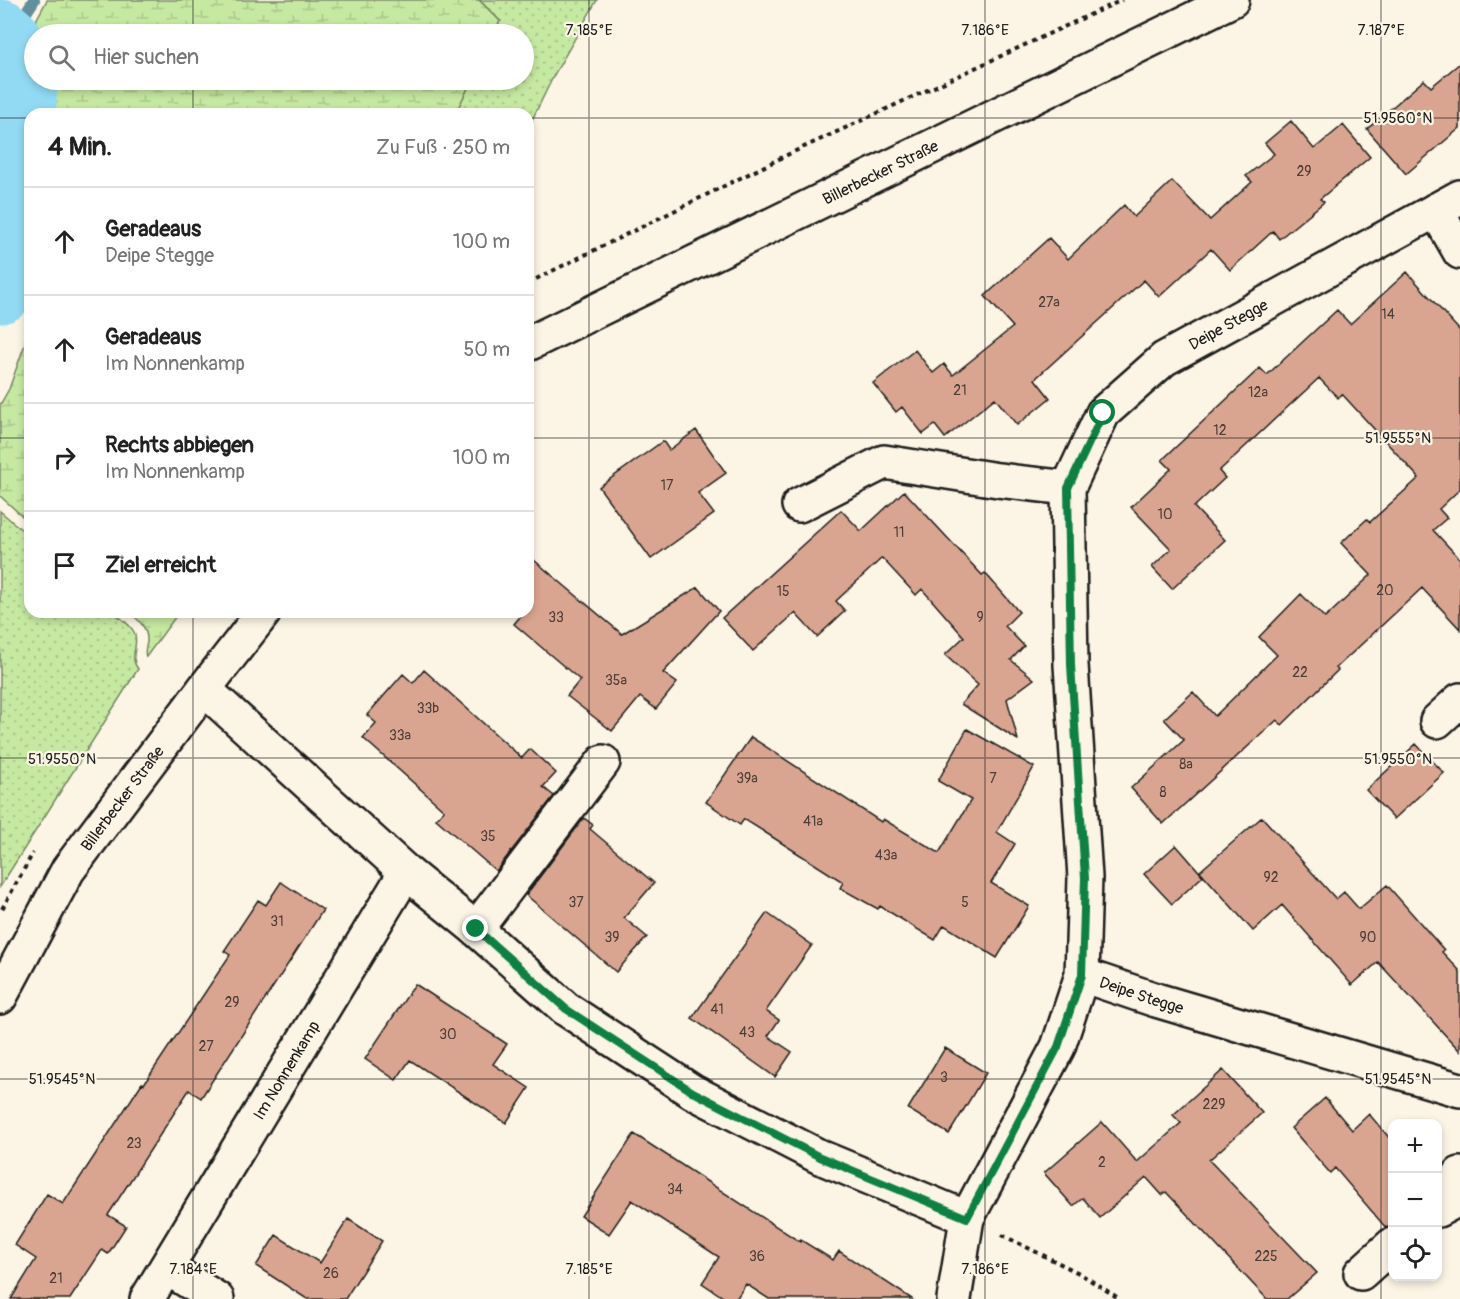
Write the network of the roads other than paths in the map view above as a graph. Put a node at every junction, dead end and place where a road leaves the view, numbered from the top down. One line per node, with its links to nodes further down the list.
1 (1232, 0): 4 (street, Billerbecker Straße)
2 (1448, 204): 3 (street, Deipe Stegge); 5 (street, Deipe Stegge)
3 (1460, 252)
4 (534, 341)
5 (1068, 488): 6 (street); 12 (street, Deipe Stegge)
6 (799, 505)
7 (259, 618): 8 (street, Billerbecker Straße)
8 (204, 688): 10 (street); 13 (street, Billerbecker Straße)
9 (603, 762): 11 (street)
10 (406, 872): 11 (street); 17 (street, Im Nonnenkamp)
11 (476, 929): 15 (street)
12 (1082, 975): 14 (street, Deipe Stegge); 15 (street)
13 (0, 997)
14 (1460, 1090)
15 (967, 1218): 21 (street)
16 (1388, 1249): 18 (street)
17 (167, 1268): 19 (street, Im Nonnenkamp); 20 (street)
18 (1361, 1273)
19 (147, 1299)
20 (217, 1299)
21 (954, 1299)

